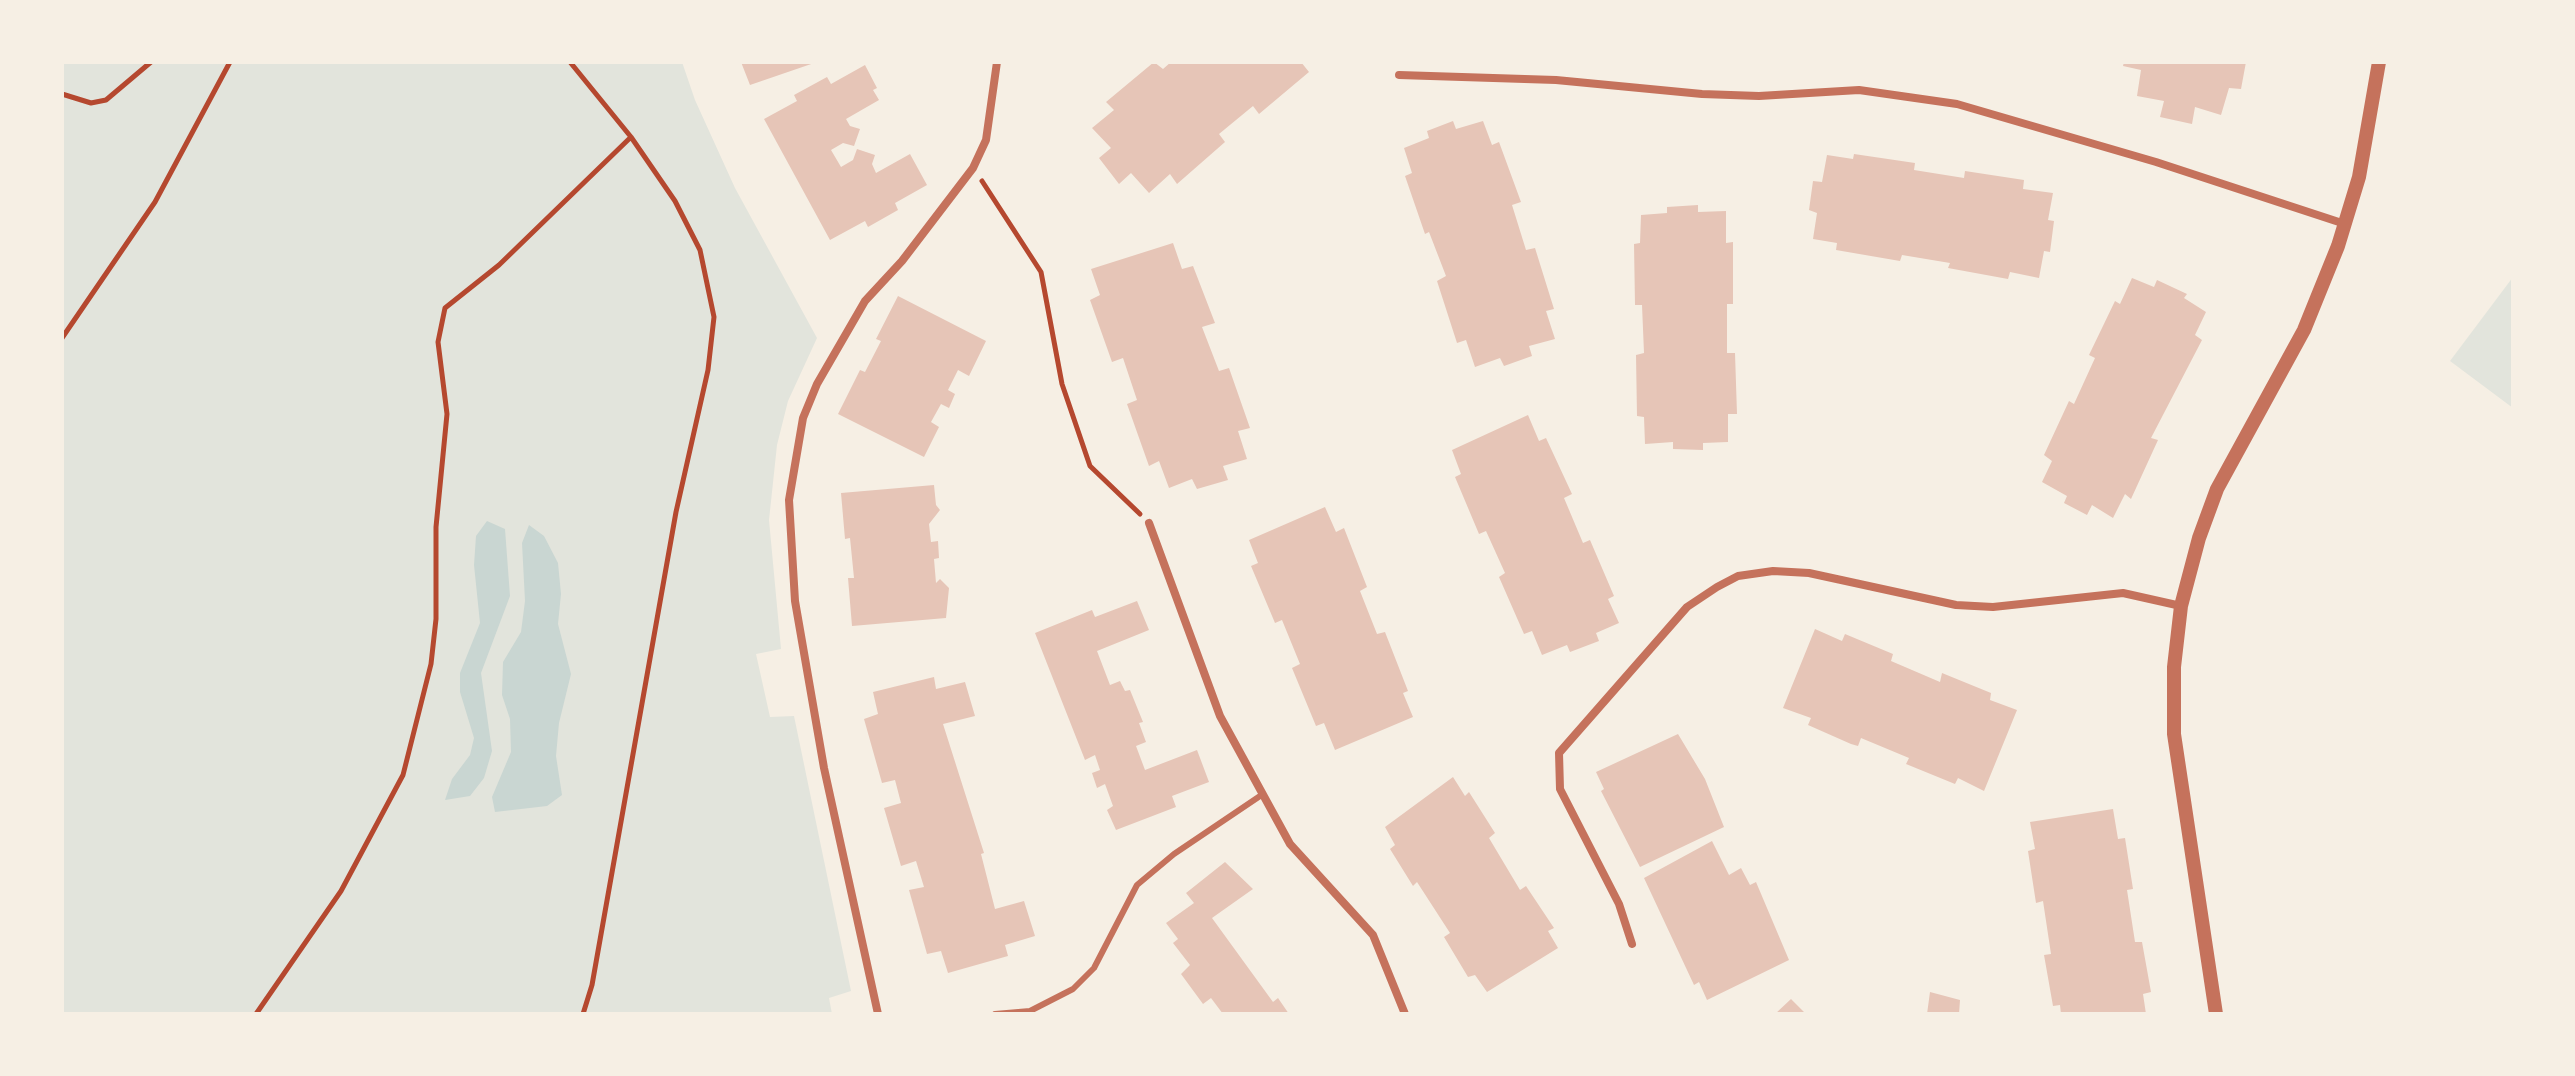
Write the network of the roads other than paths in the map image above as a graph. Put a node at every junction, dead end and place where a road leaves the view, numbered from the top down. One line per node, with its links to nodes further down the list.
1 (997, 62): 9 (street)
2 (2379, 62): 4 (street)
3 (1399, 75): 4 (street)
4 (2345, 224): 6 (street)
5 (1149, 523): 7 (street)
6 (2181, 606): 8 (street); 12 (street)
7 (1263, 794): 10 (lane); 11 (street)
8 (1632, 944)
9 (878, 1014)
10 (995, 1014)
11 (1405, 1014)
12 (2216, 1014)

